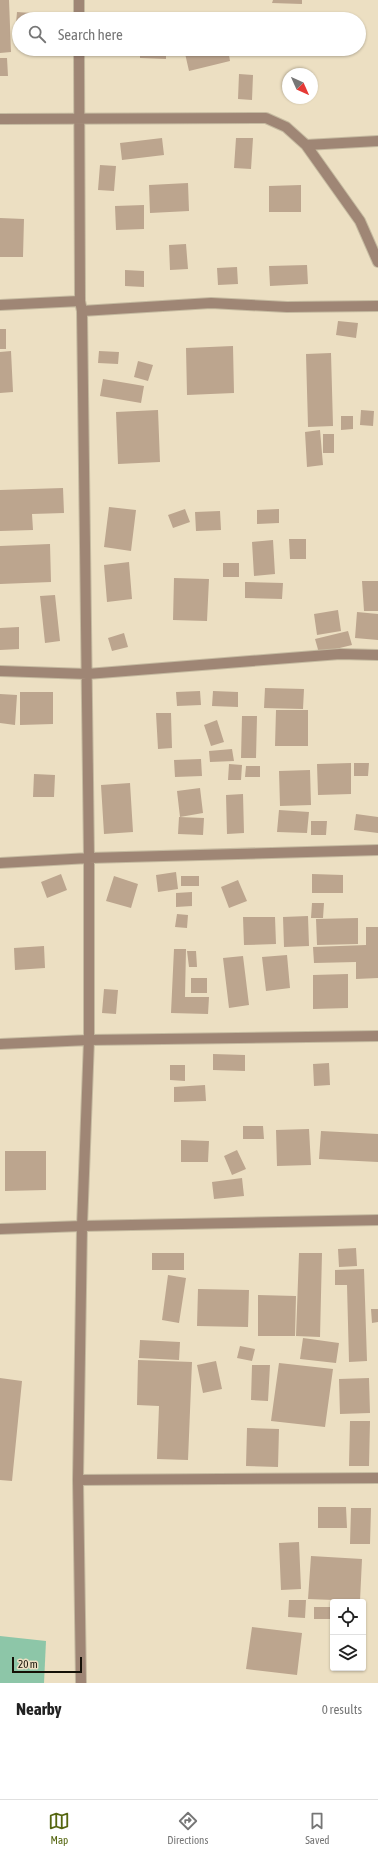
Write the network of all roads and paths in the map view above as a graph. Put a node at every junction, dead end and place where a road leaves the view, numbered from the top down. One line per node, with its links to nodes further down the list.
1 (79, 0): 2 (street)
2 (79, 12)
3 (79, 56): 4 (street)
4 (80, 118): 5 (street); 7 (street); 9 (street)
5 (0, 119)
6 (378, 141): 7 (street)
7 (306, 145): 8 (street)
8 (378, 262)
9 (80, 301): 10 (street); 12 (street)
10 (0, 305)
11 (378, 306): 12 (street)
12 (82, 311): 15 (street)
13 (378, 655): 15 (street)
14 (0, 671): 15 (street)
15 (87, 674): 17 (street)
16 (378, 850): 17 (street)
17 (89, 858): 18 (street); 20 (street)
18 (0, 863)
19 (378, 1036): 20 (street)
20 (89, 1040): 21 (street); 23 (street)
21 (0, 1044)
22 (378, 1220): 23 (street)
23 (82, 1226): 24 (street); 26 (street)
24 (0, 1228)
25 (378, 1478): 26 (street)
26 (78, 1480): 27 (street)
27 (81, 1683)

